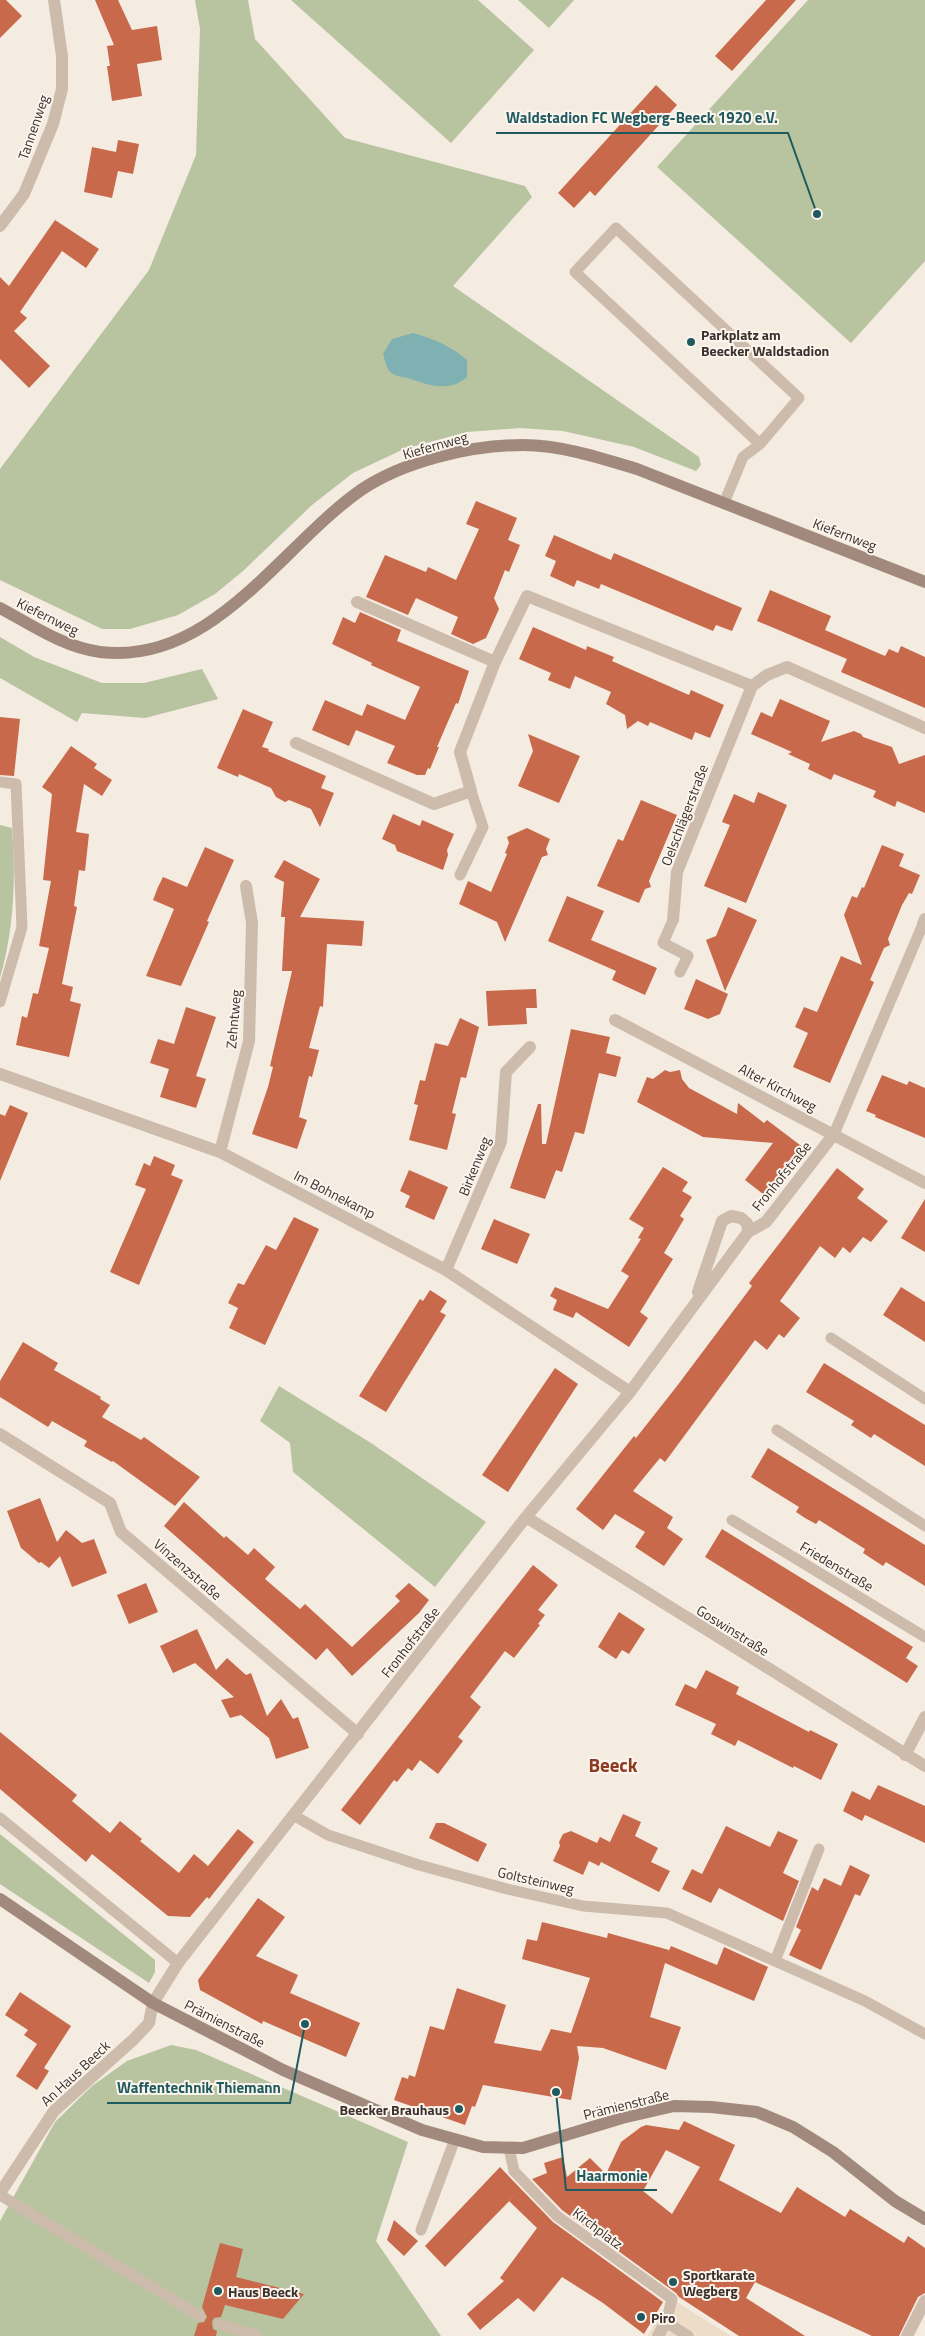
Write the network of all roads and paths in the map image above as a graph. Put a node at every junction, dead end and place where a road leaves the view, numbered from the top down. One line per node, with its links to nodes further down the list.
1 (54, 0): 2 (street, Tannenweg)
2 (0, 226)
3 (760, 444): 3 (lane); 4 (lane)
4 (724, 504): 5 (street, Kiefernweg); 7 (street, Kiefernweg)
5 (925, 582)
6 (357, 602): 8 (street)
7 (0, 608)
8 (495, 662): 9 (street); 13 (street)
9 (752, 686): 10 (street); 16 (street, Oelschlägerstraße)
10 (925, 728)
11 (296, 743): 13 (street)
12 (0, 782): 19 (lane)
13 (470, 791): 14 (lane)
14 (460, 875)
15 (246, 886): 24 (street, Zehntweg)
16 (672, 920): 18 (lane, Oelschlägerstraße)
17 (924, 922): 23 (lane)
18 (680, 972)
19 (0, 1002)
20 (615, 1020): 23 (street, Alter Kirchweg)
21 (530, 1047): 27 (street, Birkenweg)
22 (0, 1074): 24 (street, Im Bohnekamp)
23 (834, 1134): 25 (street, Alter Kirchweg); 26 (street, Fronhofstraße)
24 (220, 1152): 27 (street, Im Bohnekamp)
25 (925, 1183)
26 (748, 1232): 28 (street, Fronhofstraße); 28 (street, Fronhofstraße)
27 (446, 1270): 30 (street, Im Bohnekamp)
28 (695, 1302): 30 (street, Fronhofstraße)
29 (831, 1338): 31 (lane)
30 (630, 1392): 34 (street, Fronhofstraße)
31 (925, 1399)
32 (778, 1430): 36 (lane)
33 (0, 1434): 39 (street, Vinzenzstraße)
34 (526, 1517): 39 (street, Fronhofstraße); 40 (street, Goswinstraße)
35 (732, 1520): 37 (lane, Friedenstraße)
36 (925, 1526)
37 (925, 1637)
38 (925, 1717): 40 (street)
39 (358, 1734): 42 (street, Fronhofstraße)
40 (905, 1755): 41 (street, Goswinstraße)
41 (925, 1766)
42 (293, 1815): 46 (lane, Goltsteinweg); 47 (street, Fronhofstraße)
43 (0, 1818): 47 (lane)
44 (819, 1849): 46 (lane)
45 (0, 1899): 48 (street, Prämienstraße)
46 (775, 1961): 49 (lane, Goltsteinweg)
47 (178, 1963): 48 (street, Fronhofstraße)
48 (153, 2003): 50 (street, Prämienstraße); 52 (street, An Haus Beeck)
49 (925, 2034)
50 (455, 2139): 51 (street, Prämienstraße); 54 (lane)
51 (509, 2148): 53 (street, Prämienstraße); 57 (lane, Kirchplatz)
52 (0, 2194): 56 (lane, An Haus Beeck)
53 (925, 2219)
54 (422, 2230)
55 (925, 2301): 62 (street)
56 (200, 2316)
57 (666, 2322): 60 (street, Kirchplatz); 61 (lane)
58 (220, 2324): 59 (lane)
59 (258, 2336)
60 (658, 2336)
61 (688, 2336)
62 (907, 2336)

